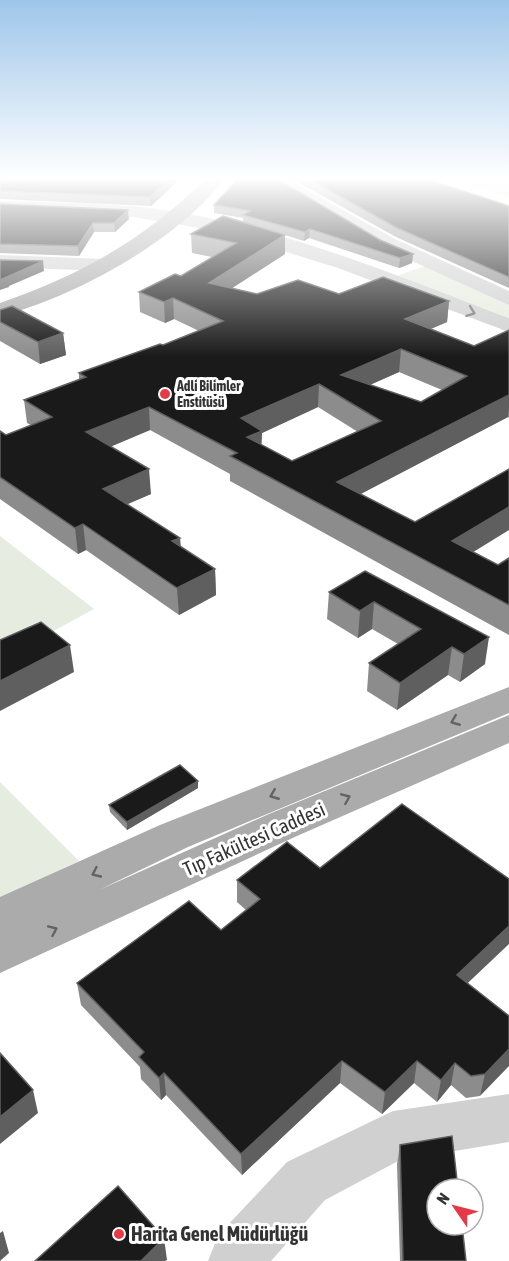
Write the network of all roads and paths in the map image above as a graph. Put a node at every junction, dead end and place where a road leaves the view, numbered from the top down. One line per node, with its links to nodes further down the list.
1 (147, 239): 5 (main road)
2 (264, 239): 10 (street, one-way to 10)
3 (381, 239): 7 (street)
4 (0, 261): 5 (street)
5 (105, 265): 9 (main road)
6 (509, 278): 7 (street)
7 (486, 289): 8 (street)
8 (509, 299)
9 (0, 310)
10 (509, 326)
11 (509, 699): 13 (main road, Tıp Fakültesi Caddesi, one-way to 13)
12 (509, 728): 14 (main road, Tıp Fakültesi Caddesi, one-way to 12)
13 (0, 917)
14 (0, 954)
15 (509, 1118): 16 (street)
16 (236, 1261)

